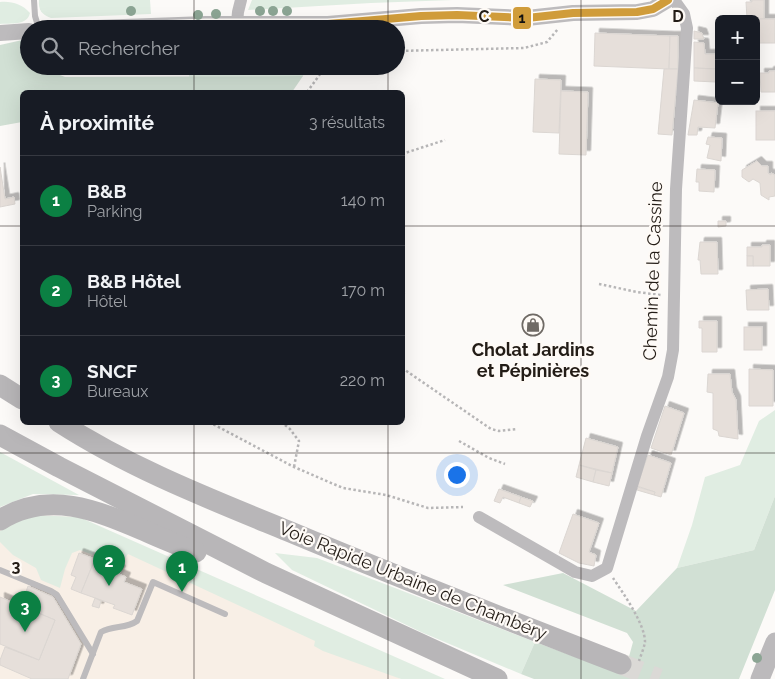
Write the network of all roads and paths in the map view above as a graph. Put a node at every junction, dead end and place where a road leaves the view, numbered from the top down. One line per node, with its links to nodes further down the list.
1 (34, 0): 4 (lane)
2 (241, 0): 5 (street)
3 (669, 1): 6 (street); 35 (street, Chemin de la Cassine)
4 (36, 20)
5 (237, 20)
6 (374, 20)
7 (558, 29): 10 (path)
8 (20, 32): 9 (street)
9 (0, 33)
10 (405, 51)
11 (319, 75): 12 (path)
12 (308, 90)
13 (445, 140): 14 (path)
14 (405, 153)
15 (599, 284): 16 (path)
16 (661, 295)
17 (405, 370): 26 (path)
18 (0, 385): 20 (highway)
19 (0, 397): 21 (highway)
20 (20, 398)
21 (20, 408)
22 (55, 425): 29 (highway)
23 (64, 425): 29 (highway)
24 (215, 425): 31 (path)
25 (285, 425): 31 (path)
26 (517, 429)
27 (0, 435): 38 (highway)
28 (459, 441): 30 (path)
29 (94, 445): 41 (highway, Voie Rapide Urbaine de Chambéry)
30 (505, 464)
31 (294, 467): 32 (path)
32 (464, 507)
33 (479, 517): 35 (street)
34 (0, 520): 38 (highway)
35 (607, 568): 41 (path)
36 (0, 570): 40 (lane)
37 (225, 614): 40 (lane)
38 (364, 619): 43 (highway)
39 (775, 642): 44 (main road)
40 (93, 654): 42 (lane)
41 (629, 664)
42 (83, 679)
43 (497, 679)
44 (760, 679)

